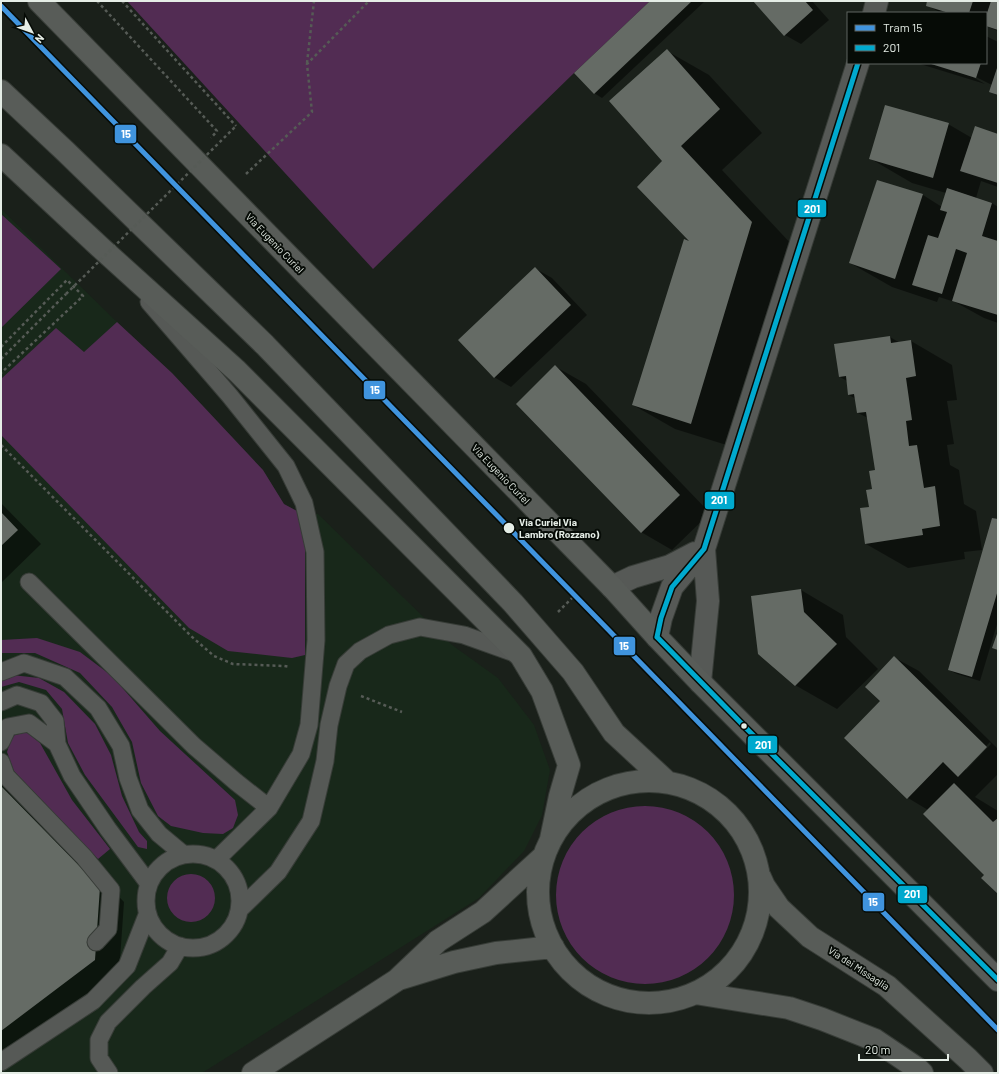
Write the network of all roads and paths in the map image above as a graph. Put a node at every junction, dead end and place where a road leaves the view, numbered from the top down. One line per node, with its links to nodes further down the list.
1 (39, 1): 24 (main road, Via Eugenio Curiel)
2 (97, 1): 12 (path)
3 (122, 1): 18 (path, bridge)
4 (314, 1): 8 (path)
5 (369, 1): 8 (path)
6 (877, 1): 7 (street)
7 (874, 12)
8 (307, 64): 15 (path)
9 (858, 64): 21 (street)
10 (1, 76): 13 (main road)
11 (1, 91): 13 (main road)
12 (208, 141)
13 (65, 151): 37 (main road)
14 (1, 155): 16 (main road)
15 (243, 177)
16 (101, 248): 27 (main road); 29 (lane)
17 (1, 347): 19 (path)
18 (1, 359)
19 (1, 373)
20 (1, 445): 29 (path)
21 (704, 549): 24 (street); 26 (street); 30 (street)
22 (29, 582): 38 (lane)
23 (583, 587): 25 (path)
24 (612, 587): 26 (main road, Via Eugenio Curiel)
25 (558, 612)
26 (657, 637): 30 (main road, Via Eugenio Curiel)
27 (521, 656): 31 (lane); 39 (main road)
28 (1, 672): 40 (lane)
29 (314, 675): 38 (lane)
30 (700, 682): 50 (main road, Via Eugenio Curiel)
31 (338, 686): 33 (path); 44 (lane)
32 (1, 702): 35 (lane)
33 (402, 712)
34 (1, 742): 35 (lane)
35 (57, 744): 43 (lane)
36 (1, 762): 46 (lane)
37 (667, 782): 39 (main road, Via dei Missaglia); 42 (main road, Via dei Missaglia)
38 (269, 808): 41 (lane)
39 (548, 848): 48 (main road, Via dei Missaglia); 49 (main road)
40 (183, 854): 41 (lane); 43 (lane)
41 (216, 860): 44 (lane)
42 (760, 876): 51 (main road, Via dei Missaglia); 56 (main road, Via dei Missaglia)
43 (149, 884): 45 (lane)
44 (239, 910): 47 (lane)
45 (148, 915): 47 (lane); 52 (lane)
46 (96, 942)
47 (180, 946): 53 (lane)
48 (553, 947): 49 (main road); 51 (main road, Via dei Missaglia)
49 (397, 980): 54 (main road)
50 (998, 980)
51 (695, 993): 55 (main road, Via dei Missaglia)
52 (1, 1062)
53 (108, 1073)
54 (253, 1073)
55 (922, 1073)
56 (982, 1073)

